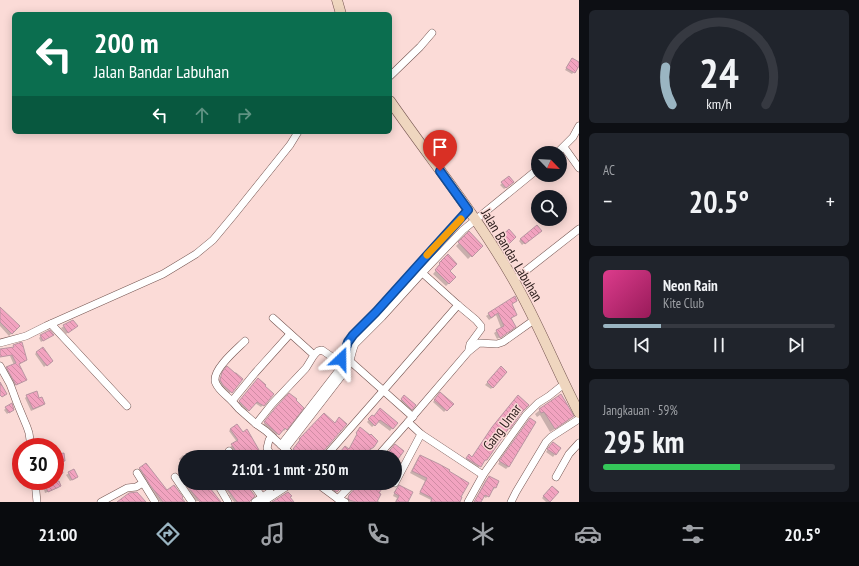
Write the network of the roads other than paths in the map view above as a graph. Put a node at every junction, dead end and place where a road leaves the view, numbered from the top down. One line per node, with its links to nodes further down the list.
1 (337, 0): 2 (main road)
2 (340, 12)
3 (432, 33): 4 (street)
4 (392, 74)
5 (392, 104): 12 (main road, Jalan Bandar Labuhan)
6 (579, 126): 8 (street)
7 (297, 134): 23 (street)
8 (565, 146)
9 (567, 151): 10 (street)
10 (579, 168)
11 (531, 175): 13 (street)
12 (468, 210): 13 (main road, Jalan Bandar Labuhan); 15 (street)
13 (475, 220): 16 (street); 19 (main road, Jalan Bandar Labuhan)
14 (579, 228): 19 (street)
15 (443, 238): 16 (street); 17 (street)
16 (449, 244): 18 (street)
17 (416, 267): 18 (street); 29 (street)
18 (422, 272): 20 (street); 29 (street)
19 (514, 280): 22 (main road, Jalan Bandar Labuhan)
20 (458, 305): 27 (street); 32 (street)
21 (274, 318): 24 (street)
22 (534, 320): 27 (street); 31 (main road, Jalan Bandar Labuhan)
23 (51, 324): 26 (street); 34 (street)
24 (290, 334): 28 (street); 33 (street)
25 (245, 340): 33 (street)
26 (0, 343)
27 (468, 352): 36 (street)
28 (314, 355): 29 (street); 38 (street)
29 (347, 360): 32 (street); 43 (street)
30 (0, 366): 41 (street)
31 (564, 384): 35 (main road, Jalan Bandar Labuhan); 50 (street, Gang Umar)
32 (384, 391): 36 (street); 46 (street)
33 (232, 401): 38 (street)
34 (127, 406)
35 (579, 413)
36 (411, 419): 39 (street); 47 (street)
37 (579, 419): 70 (street)
38 (256, 424): 40 (street)
39 (421, 434): 48 (street); 50 (street)
40 (272, 437): 43 (street); 44 (street)
41 (30, 438)
42 (579, 443): 52 (street)
43 (283, 447): 45 (street)
44 (268, 450)
45 (286, 450)
46 (331, 450)
47 (383, 450)
48 (402, 470)
49 (137, 473): 53 (street)
50 (483, 474): 69 (street, Gang Umar)
51 (175, 477): 66 (street)
52 (556, 477)
53 (143, 483): 64 (street); 65 (street)
54 (36, 490): 63 (street)
55 (221, 490): 67 (street)
56 (257, 490): 61 (street)
57 (275, 490): 61 (street)
58 (280, 490): 61 (street)
59 (327, 490): 62 (street)
60 (348, 490): 62 (street)
61 (264, 500): 68 (street)
62 (342, 500)
63 (37, 502)
64 (101, 502)
65 (155, 502)
66 (192, 502)
67 (228, 502)
68 (255, 502)
69 (468, 502)
70 (511, 502)

